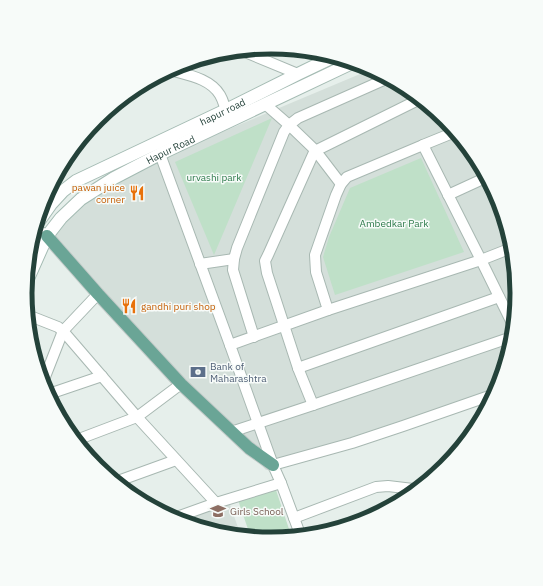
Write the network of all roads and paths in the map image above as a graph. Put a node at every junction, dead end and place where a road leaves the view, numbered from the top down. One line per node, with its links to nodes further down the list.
1 (251, 55): 5 (street)
2 (326, 60): 5 (main road, hapur road)
3 (345, 65): 8 (main road, Hapur Road)
4 (179, 73): 9 (street)
5 (298, 74): 9 (main road, hapur road)
6 (382, 81): 10 (street)
7 (415, 101): 13 (street)
8 (264, 104): 10 (street); 14 (main road, Hapur Road)
9 (226, 110): 18 (main road, hapur road)
10 (289, 125): 13 (street); 22 (street)
11 (451, 134): 12 (street)
12 (423, 145): 16 (street); 17 (street)
13 (315, 150): 16 (street); 30 (street)
14 (160, 154): 19 (main road, Hapur Road); 24 (street)
15 (482, 179): 17 (street)
16 (341, 184): 27 (street)
17 (448, 195): 23 (street)
18 (47, 209)
19 (42, 233): 21 (main road, Hapur Road); 25 (main road)
20 (507, 250): 23 (street)
21 (36, 254)
22 (234, 259): 24 (street); 32 (street)
23 (481, 260): 26 (street); 27 (street)
24 (200, 264): 34 (street)
25 (98, 294): 31 (street); 38 (main road)
26 (499, 297): 29 (street); 35 (street)
27 (328, 310): 30 (street)
28 (34, 317): 31 (street)
29 (509, 318)
30 (284, 326): 32 (street); 35 (street)
31 (63, 331): 36 (street); 37 (street)
32 (254, 337): 34 (street)
33 (506, 339): 41 (street)
34 (230, 345): 43 (street)
35 (298, 368): 41 (street)
36 (46, 374)
37 (102, 376): 39 (street); 42 (street)
38 (181, 384): 42 (street); 44 (main road)
39 (54, 392)
40 (487, 397): 47 (street)
41 (313, 406): 43 (street)
42 (136, 417): 45 (street); 46 (street)
43 (259, 423): 44 (street); 47 (street)
44 (231, 432): 47 (main road)
45 (80, 438)
46 (176, 460): 48 (street); 51 (street)
47 (273, 465): 49 (street)
48 (122, 480)
49 (281, 483): 51 (street); 53 (street)
50 (410, 489): 53 (street)
51 (216, 503): 52 (street)
52 (182, 515)
53 (294, 518): 54 (street)
54 (299, 531)

